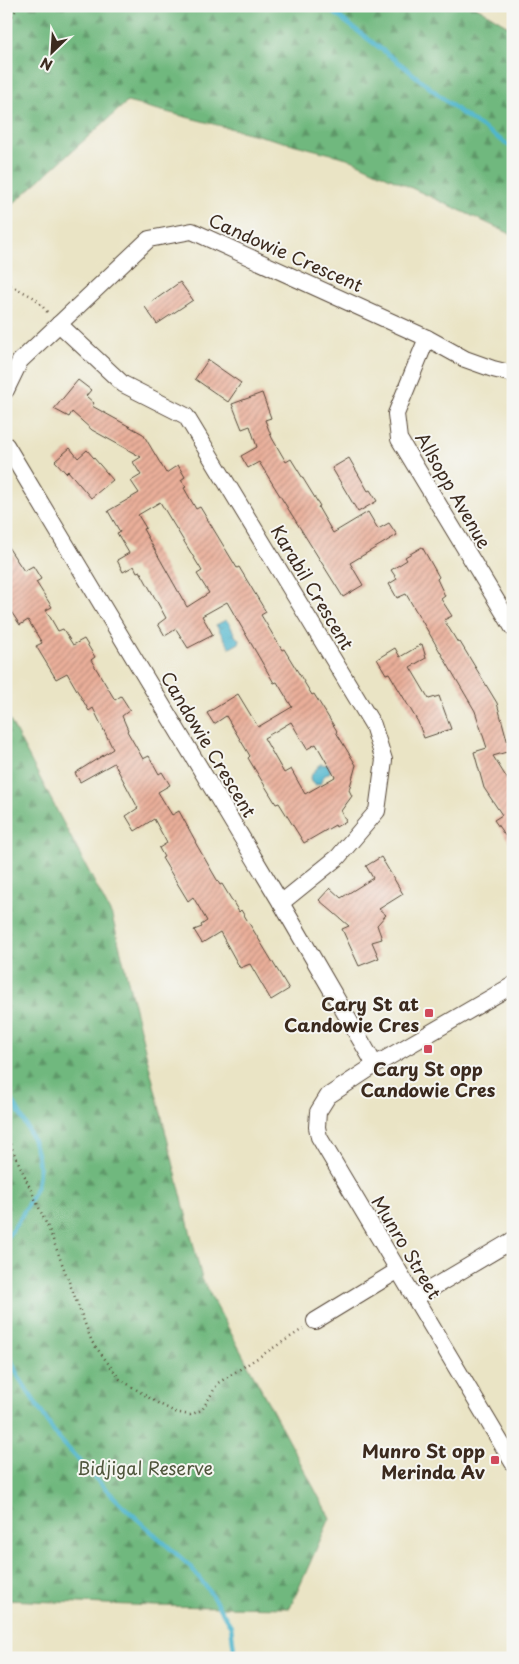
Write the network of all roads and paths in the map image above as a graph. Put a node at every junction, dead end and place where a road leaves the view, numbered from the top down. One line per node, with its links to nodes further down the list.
1 (19, 6): 2 (path)
2 (6, 24)
3 (6, 283): 4 (path)
4 (59, 324): 5 (street, Candowie Crescent); 7 (street, Candowie Crescent); 10 (street, Karabil Crescent)
5 (427, 338): 6 (street, Candowie Crescent); 9 (street, Allsopp Avenue)
6 (513, 374)
7 (6, 390)
8 (6, 445): 10 (street, Candowie Crescent)
9 (513, 628)
10 (281, 903): 12 (street, Candowie Crescent)
11 (513, 985): 12 (street, Munro Street)
12 (375, 1065): 17 (street, Munro Street)
13 (6, 1135): 15 (path)
14 (6, 1143): 15 (path)
15 (13, 1150): 19 (path)
16 (513, 1240): 18 (street)
17 (397, 1271): 18 (street, Munro Street); 19 (street)
18 (414, 1298): 20 (street, Munro Street)
19 (315, 1321)
20 (513, 1463)

